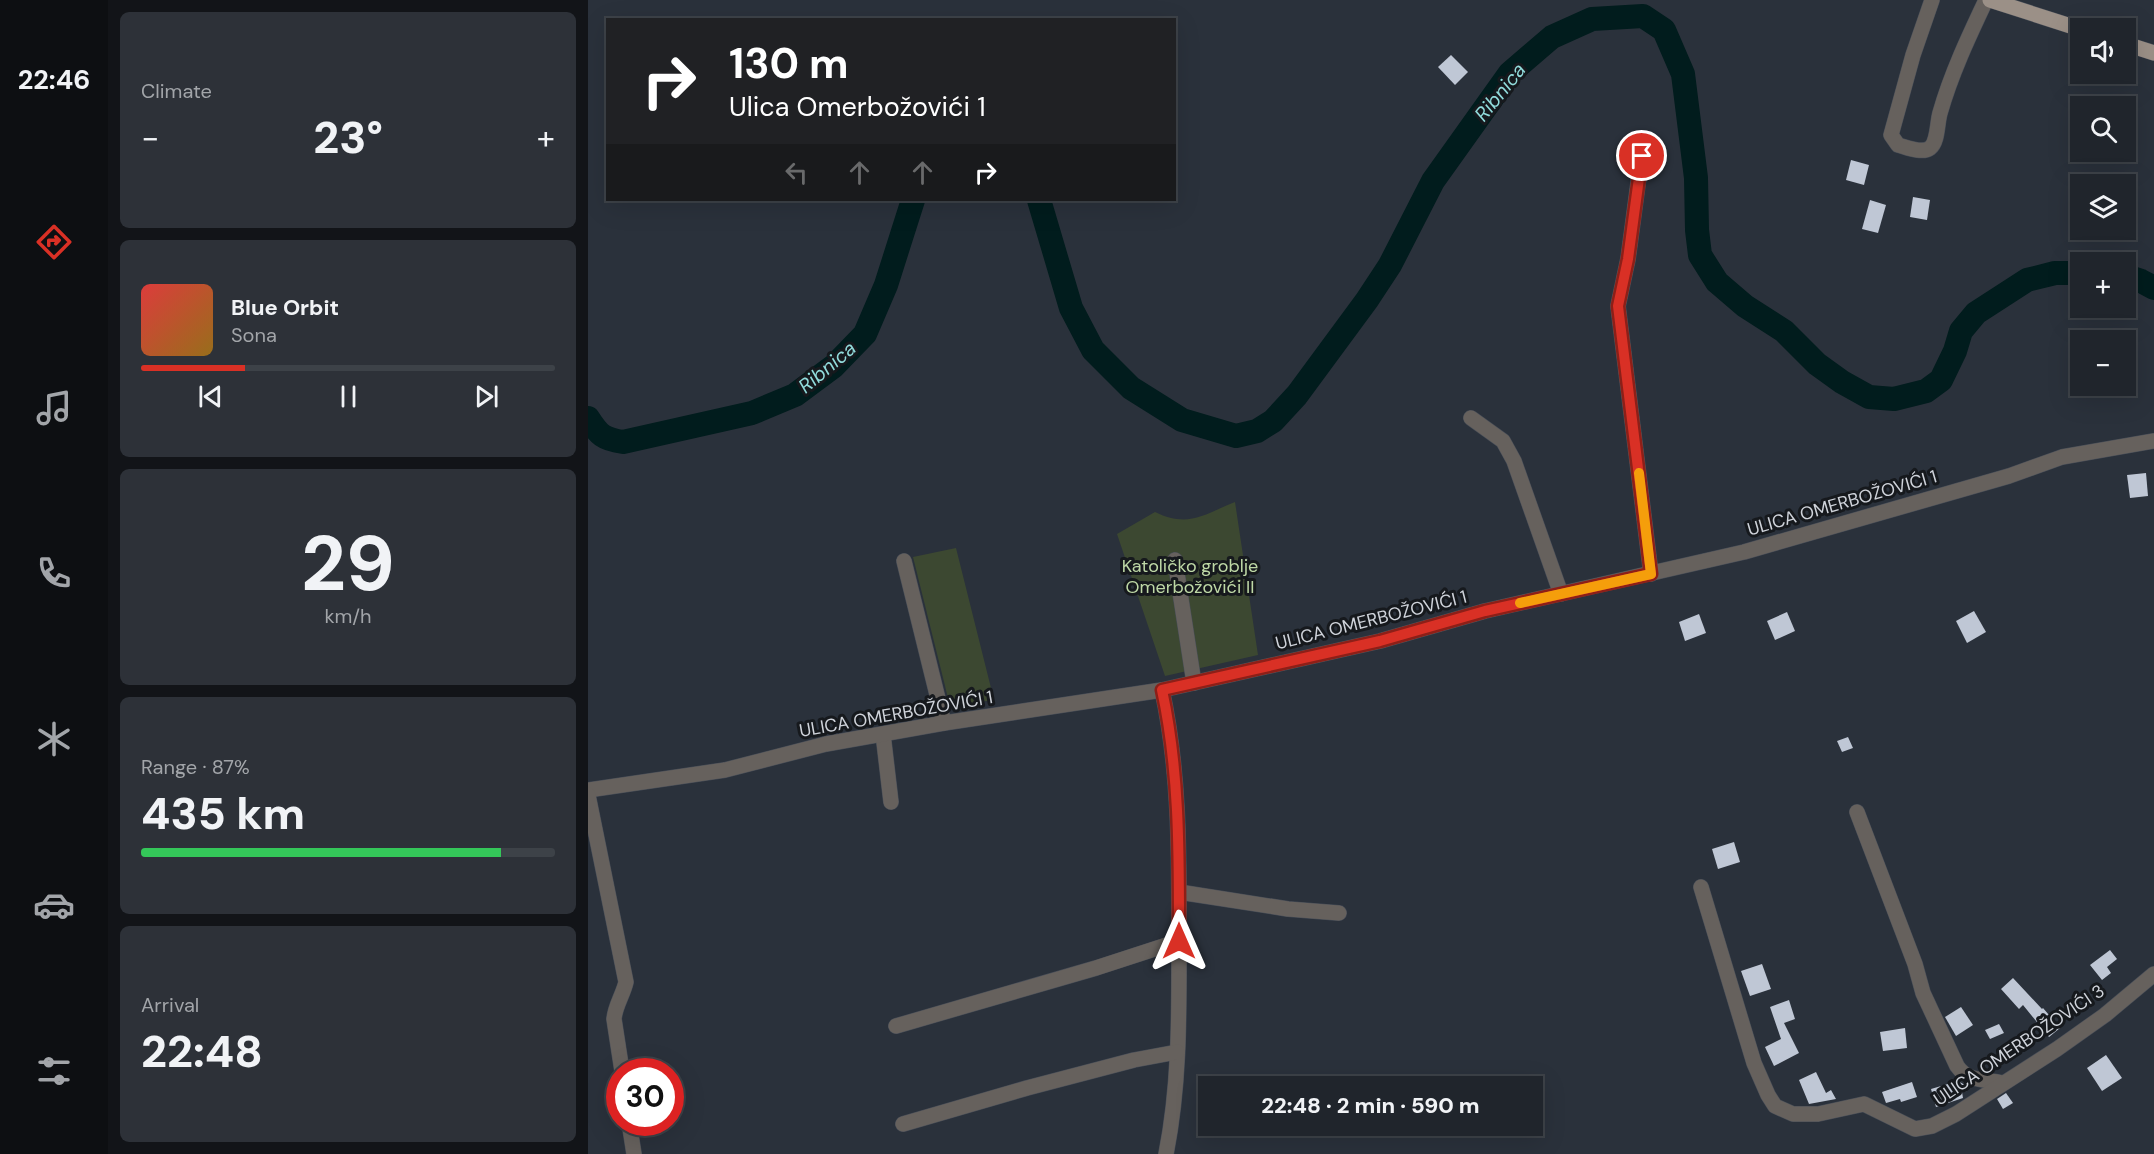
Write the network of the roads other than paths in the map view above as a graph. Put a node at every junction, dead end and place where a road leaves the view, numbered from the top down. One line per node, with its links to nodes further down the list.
1 (1932, 0): 2 (street)
2 (1988, 0): 3 (main road)
3 (2070, 26)
4 (2136, 47): 5 (main road)
5 (2154, 53)
6 (1642, 154): 11 (street)
7 (1471, 418): 12 (street)
8 (2154, 441): 11 (street, ULICA OMERBOŽOVIĆI 1)
9 (1175, 560): 13 (street)
10 (903, 561): 15 (street)
11 (1651, 574): 12 (street, ULICA OMERBOŽOVIĆI 1)
12 (1561, 594): 13 (street, ULICA OMERBOŽOVIĆI 1)
13 (1194, 683): 14 (street, ULICA OMERBOŽOVIĆI 1)
14 (1162, 690): 15 (street, ULICA OMERBOŽOVIĆI 1); 22 (street)
15 (944, 723): 16 (street, ULICA OMERBOŽOVIĆI 1)
16 (883, 734): 17 (street, ULICA OMERBOŽOVIĆI 1); 19 (street)
17 (588, 790)
18 (588, 795): 28 (street)
19 (891, 802)
20 (1857, 812): 29 (street)
21 (1701, 887): 29 (street, ULICA OMERBOŽOVIĆI 3)
22 (1179, 892): 23 (street); 24 (street)
23 (1340, 913)
24 (1179, 941): 26 (street); 27 (street)
25 (2154, 974): 29 (street, ULICA OMERBOŽOVIĆI 3)
26 (896, 1026)
27 (1177, 1052): 30 (street); 32 (street)
28 (620, 1058)
29 (2002, 1083)
30 (903, 1124)
31 (631, 1136): 33 (street)
32 (1164, 1153)
33 (634, 1154)

